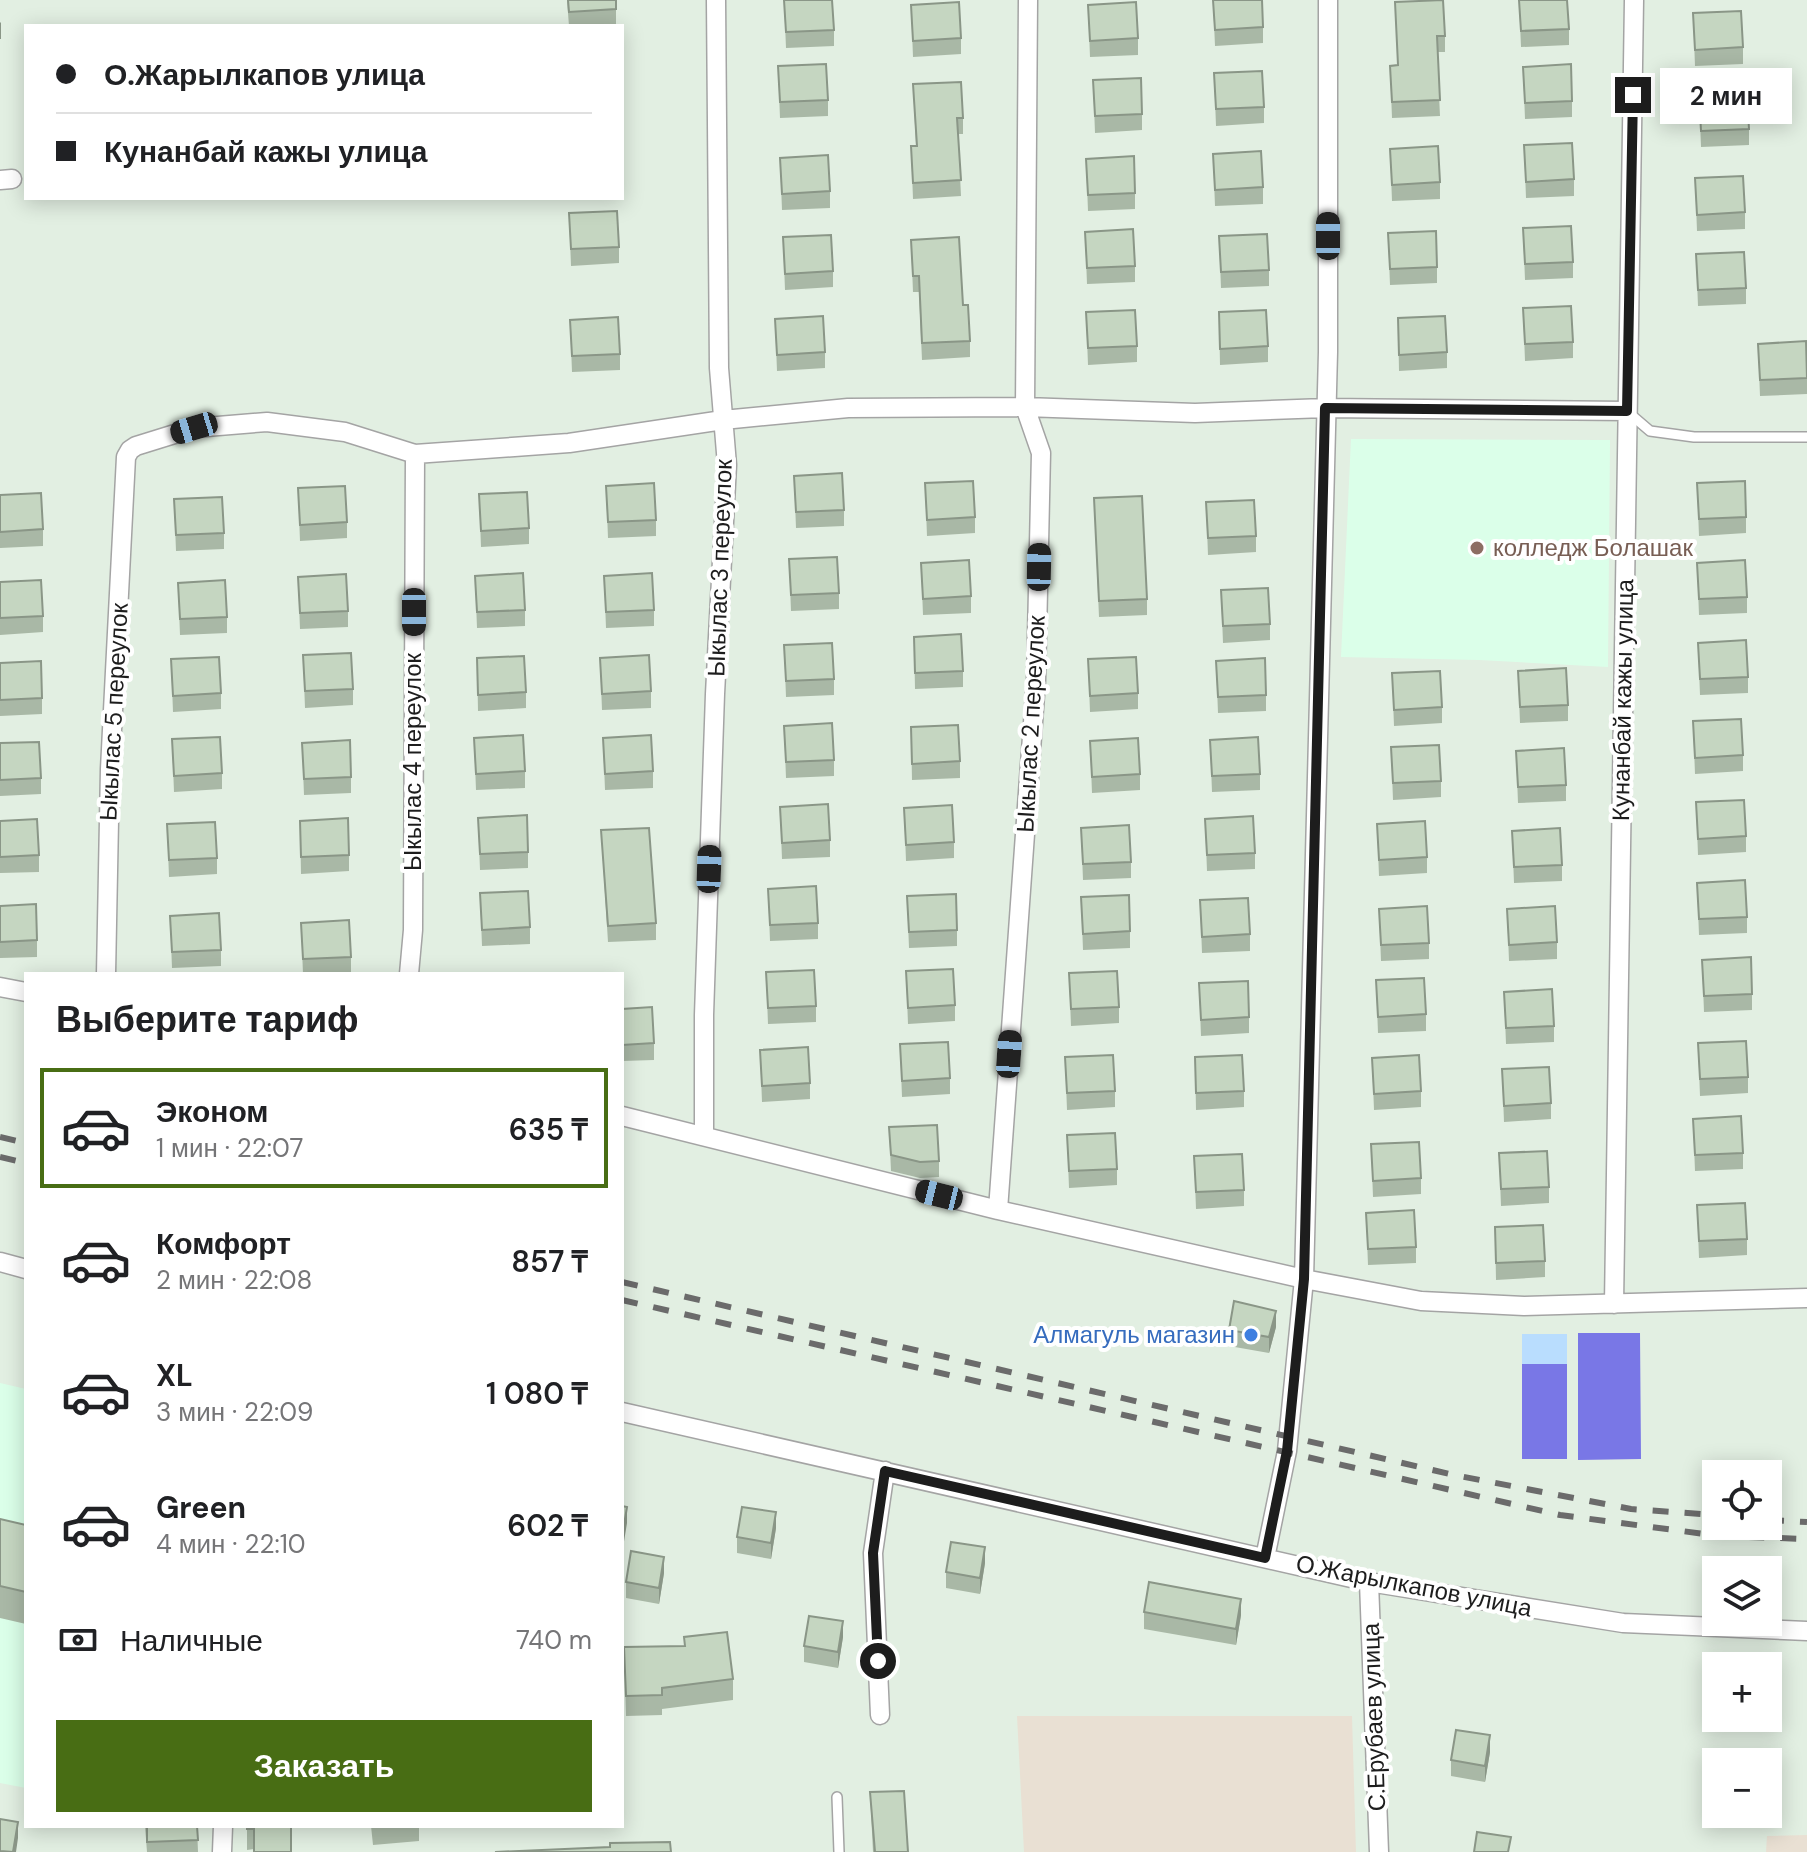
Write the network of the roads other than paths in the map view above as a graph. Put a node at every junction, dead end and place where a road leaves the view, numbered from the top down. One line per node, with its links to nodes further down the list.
1 (716, 0): 8 (street, Ыкылас 3 переулок)
2 (1028, 0): 5 (street, Ыкылас 2 переулок)
3 (1328, 0): 6 (street)
4 (1634, 0): 7 (street, Кунанбай кажы улица)
5 (1025, 407): 6 (street); 8 (street); 17 (street, Ыкылас 2 переулок)
6 (1325, 408): 7 (street); 20 (street)
7 (1627, 411): 9 (lane); 22 (street, Кунанбай кажы улица)
8 (723, 420): 10 (street); 16 (street, Ыкылас 3 переулок)
9 (1807, 437)
10 (415, 454): 11 (street, Ыкылас 5 переулок); 12 (street, Ыкылас 4 переулок)
11 (106, 972)
12 (409, 972)
13 (0, 987): 14 (street)
14 (24, 992)
15 (624, 1116): 16 (street)
16 (704, 1136): 17 (street)
17 (998, 1210): 20 (street)
18 (0, 1262): 19 (street)
19 (24, 1268)
20 (1304, 1279): 22 (street); 25 (street)
21 (1807, 1298): 22 (street)
22 (1614, 1304)
23 (624, 1412): 24 (street, О.Жарылкапов улица)
24 (885, 1471): 25 (street, О.Жарылкапов улица); 28 (street)
25 (1265, 1558): 26 (street, О.Жарылкапов улица)
26 (1369, 1582): 27 (street, О.Жарылкапов улица); 33 (street, С.Ерубаев улица)
27 (1807, 1631)
28 (880, 1715)
29 (837, 1797): 32 (lane)
30 (223, 1828): 31 (street)
31 (222, 1852)
32 (839, 1852)
33 (1379, 1852)

